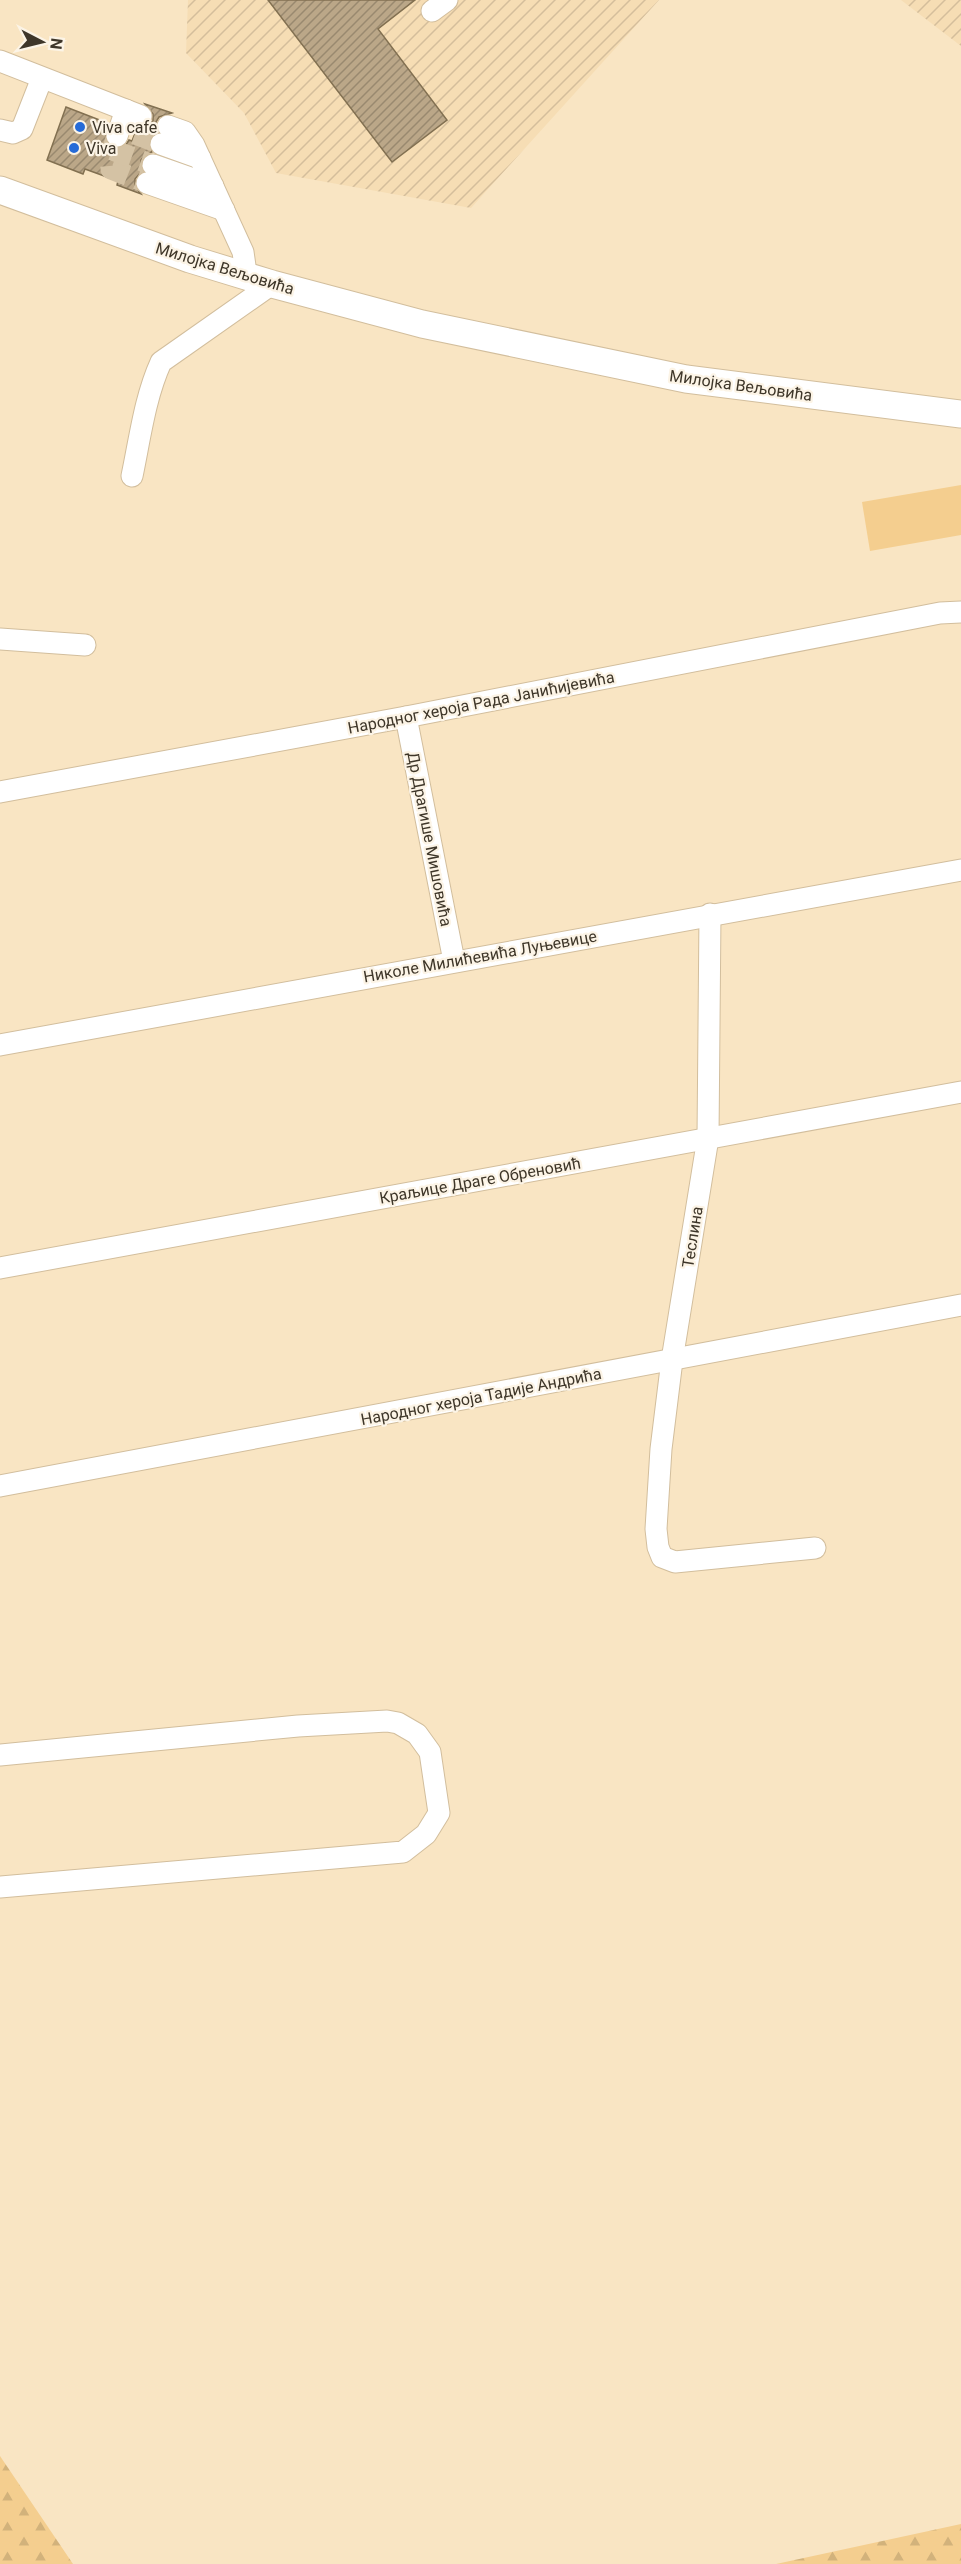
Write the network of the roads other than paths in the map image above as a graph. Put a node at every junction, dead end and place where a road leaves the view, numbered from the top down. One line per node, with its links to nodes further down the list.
1 (0, 61): 2 (street)
2 (42, 78): 3 (street); 4 (street)
3 (128, 125)
4 (0, 130)
5 (164, 135): 6 (street)
6 (213, 186): 8 (street); 8 (street)
7 (0, 190): 9 (main road, Милојка Вељовића)
8 (224, 210): 9 (street)
9 (243, 275): 10 (main road, Милојка Вељовића)
10 (272, 284): 11 (main road, Милојка Вељовића); 12 (street)
11 (961, 414)
12 (132, 476)
13 (961, 612): 16 (street, Народног хероја Рада Јанићијевића)
14 (0, 639): 15 (street)
15 (85, 645)
16 (406, 717): 17 (street, Народног хероја Рада Јанићијевића); 20 (street, Др Драгише Мишовића)
17 (0, 792)
18 (961, 870): 19 (street, Николе Милићевића Луњевице)
19 (710, 914): 20 (street, Николе Милићевића Луњевице); 23 (street, Теслина)
20 (454, 961): 21 (street, Николе Милићевића Луњевице)
21 (0, 1045)
22 (961, 1092): 23 (street, Краљице Драге Обреновић)
23 (708, 1138): 24 (street, Краљице Драге Обреновић); 26 (street, Теслина)
24 (0, 1268)
25 (961, 1305): 26 (street, Народног хероја Тадије Андрића)
26 (672, 1360): 27 (street, Народног хероја Тадије Андрића); 28 (street, Теслина)
27 (0, 1486)
28 (815, 1548)
29 (0, 1755): 30 (street)
30 (0, 1887)

